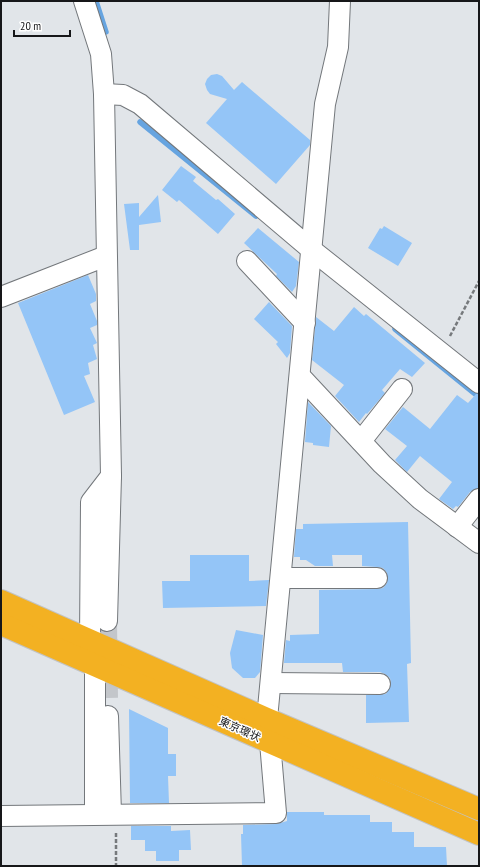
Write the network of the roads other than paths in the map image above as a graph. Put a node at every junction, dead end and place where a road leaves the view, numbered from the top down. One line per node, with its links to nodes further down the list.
1 (84, 1): 3 (street)
2 (340, 1): 4 (street)
3 (104, 94): 4 (street); 5 (street)
4 (312, 250): 8 (street); 10 (street)
5 (106, 256): 7 (street); 13 (street)
6 (248, 261): 8 (street)
7 (1, 297)
8 (305, 323): 9 (street)
9 (300, 376): 12 (street); 17 (street)
10 (479, 383)
11 (402, 389): 12 (street)
12 (361, 441): 15 (street)
13 (111, 476): 20 (street); 22 (street)
14 (479, 499): 15 (street)
15 (457, 527): 16 (street)
16 (479, 543)
17 (281, 578): 18 (street); 24 (street)
18 (377, 578)
19 (1, 601): 22 (highway, 東京環状)
20 (107, 621)
21 (1, 624): 23 (highway, 東京環状)
22 (90, 641): 27 (highway, 東京環状)
23 (95, 665): 28 (highway, 東京環状); 30 (street)
24 (271, 683): 25 (street); 27 (street)
25 (380, 684)
26 (108, 698): 30 (street)
27 (267, 719): 29 (highway, 東京環状)
28 (270, 742): 30 (street); 32 (highway, 東京環状)
29 (479, 809)
30 (107, 814): 31 (street)
31 (1, 816)
32 (479, 834)

